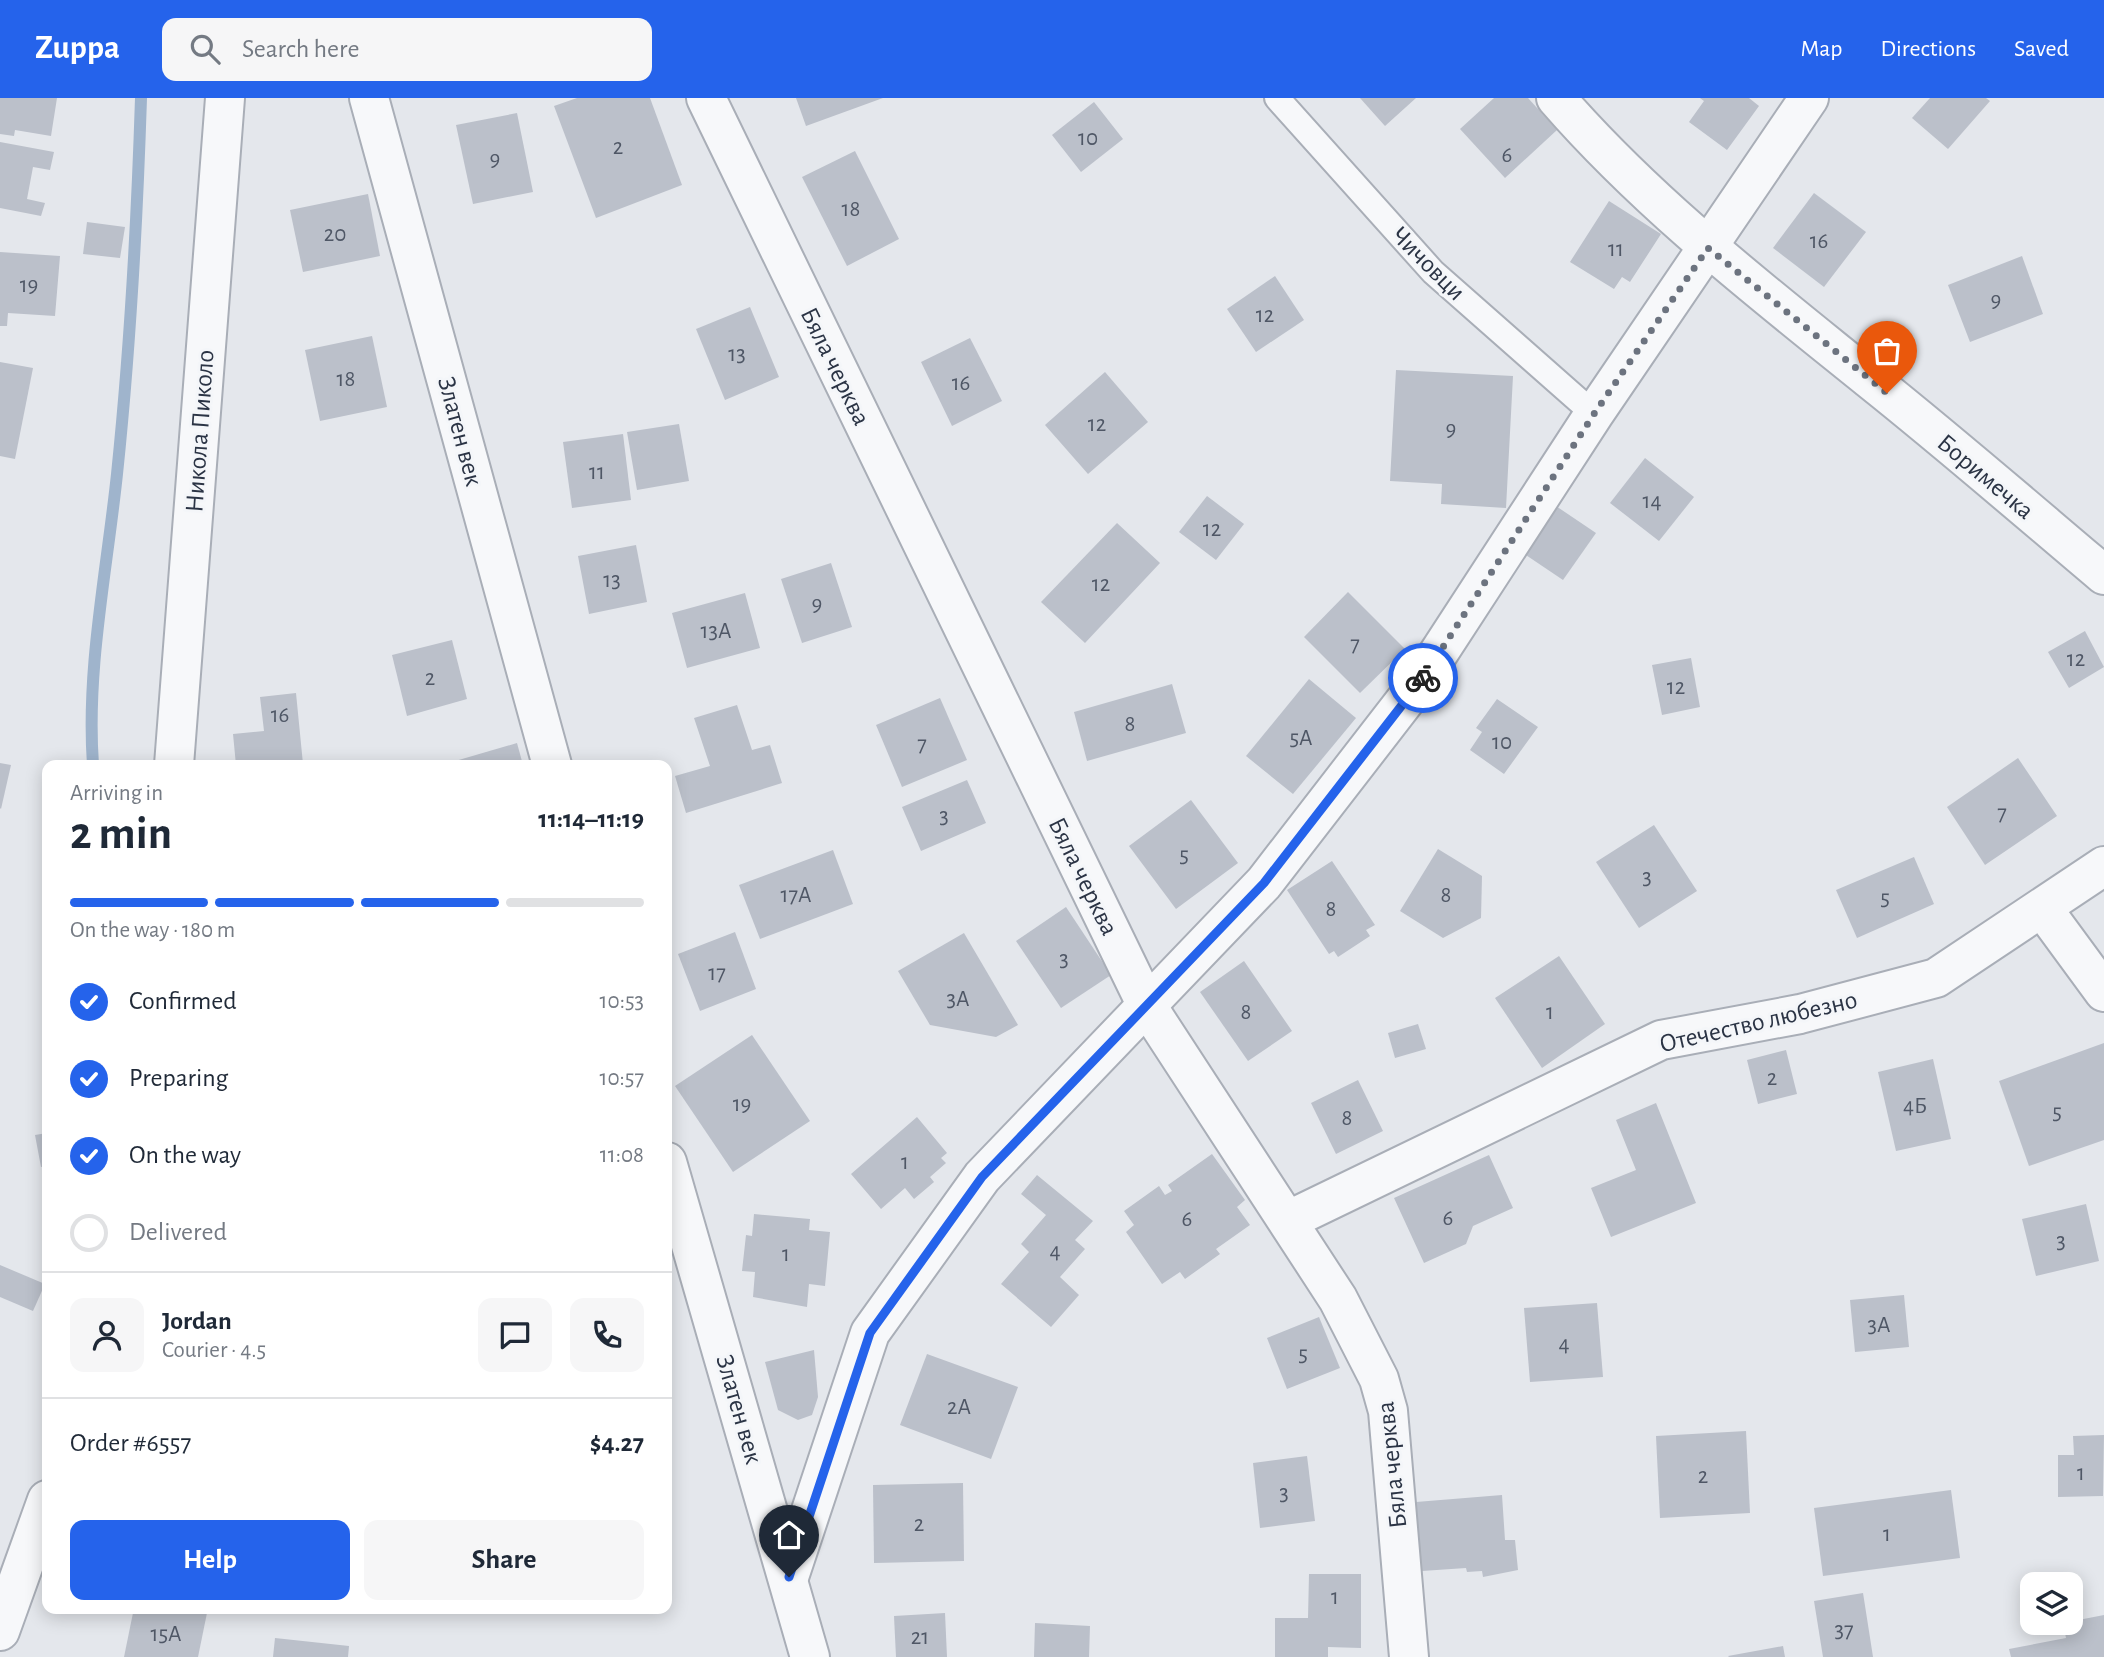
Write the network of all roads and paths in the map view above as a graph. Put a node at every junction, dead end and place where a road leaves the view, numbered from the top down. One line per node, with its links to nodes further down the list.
1 (225, 98): 10 (street, Никола Пиколо)
2 (369, 98): 11 (street, Златен век)
3 (706, 98): 15 (street, Бяла черква)
4 (1277, 98): 8 (lane, Чичовци)
5 (1556, 98): 7 (street, Боримечка)
6 (1809, 98): 7 (street)
7 (1708, 248): 8 (street); 9 (street, Боримечка)
8 (1594, 414): 15 (street)
9 (2104, 575)
10 (174, 760)
11 (551, 760)
12 (2104, 866): 13 (street, Отечество любезно)
13 (2043, 909): 14 (street); 17 (street, Отечество любезно)
14 (2104, 992)
15 (1147, 1006): 17 (street, Бяла черква); 19 (street)
16 (672, 1179): 19 (street, Златен век)
17 (1289, 1220): 22 (street, Бяла черква)
18 (42, 1514): 20 (street)
19 (789, 1577): 21 (street, Златен век)
20 (0, 1631)
21 (810, 1657)
22 (1409, 1657)

